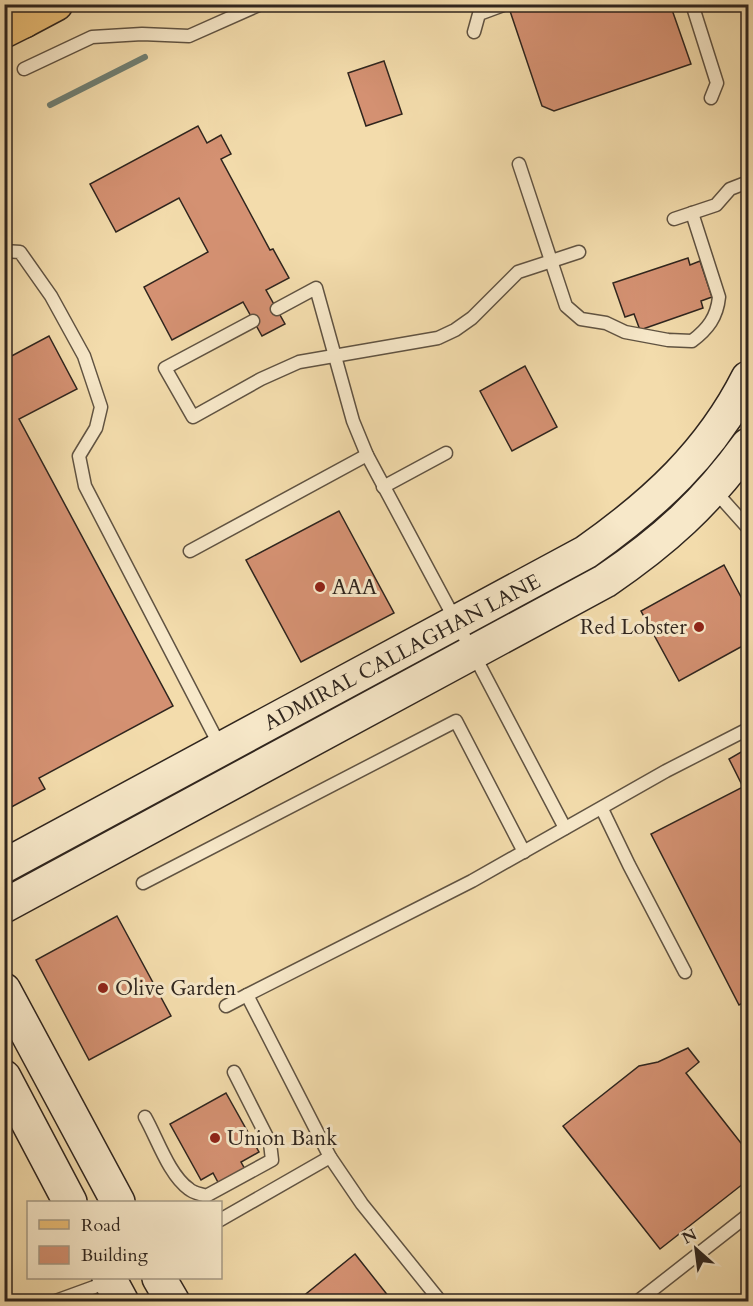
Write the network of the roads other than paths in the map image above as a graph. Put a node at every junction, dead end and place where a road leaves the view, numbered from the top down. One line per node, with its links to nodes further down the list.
1 (56, 4): 5 (main road)
2 (261, 4): 7 (lane)
3 (506, 4): 6 (lane)
4 (692, 4): 8 (lane)
5 (14, 26)
6 (474, 32)
7 (24, 69)
8 (711, 98)
9 (519, 164): 15 (lane)
10 (748, 182): 11 (lane)
11 (692, 213): 12 (lane); 15 (lane)
12 (674, 219)
13 (4, 251): 30 (lane)
14 (579, 252): 15 (lane)
15 (551, 261): 18 (lane)
16 (277, 309): 18 (lane)
17 (254, 321): 18 (lane)
18 (335, 355): 22 (lane)
19 (748, 378): 27 (main road, ADMIRAL CALLAGHAN LANE)
20 (748, 445): 24 (main road, ADMIRAL CALLAGHAN LANE)
21 (446, 453): 23 (lane)
22 (367, 455): 23 (lane); 26 (lane)
23 (383, 487): 27 (lane)
24 (714, 490): 25 (lane); 28 (main road, ADMIRAL CALLAGHAN LANE)
25 (748, 528)
26 (190, 551)
27 (457, 622): 28 (lane); 30 (main road, ADMIRAL CALLAGHAN LANE)
28 (474, 653): 32 (lane); 36 (main road, ADMIRAL CALLAGHAN LANE)
29 (748, 729): 31 (lane)
30 (221, 749): 34 (main road, ADMIRAL CALLAGHAN LANE)
31 (602, 808): 32 (lane); 37 (lane)
32 (565, 828): 33 (lane)
33 (524, 852): 35 (lane); 39 (lane)
34 (4, 866)
35 (143, 883)
36 (4, 906)
37 (685, 972)
38 (4, 990): 46 (main road)
39 (246, 995): 40 (lane); 44 (lane)
40 (226, 1006)
41 (234, 1072): 43 (lane)
42 (4, 1077): 45 (main road)
43 (145, 1117)
44 (330, 1157): 48 (lane); 53 (lane)
45 (69, 1201)
46 (117, 1201)
47 (748, 1216): 54 (lane)
48 (222, 1219)
49 (160, 1279): 52 (main road)
50 (115, 1284): 51 (lane)
51 (53, 1302)
52 (172, 1302)
53 (441, 1302)
54 (637, 1302)

